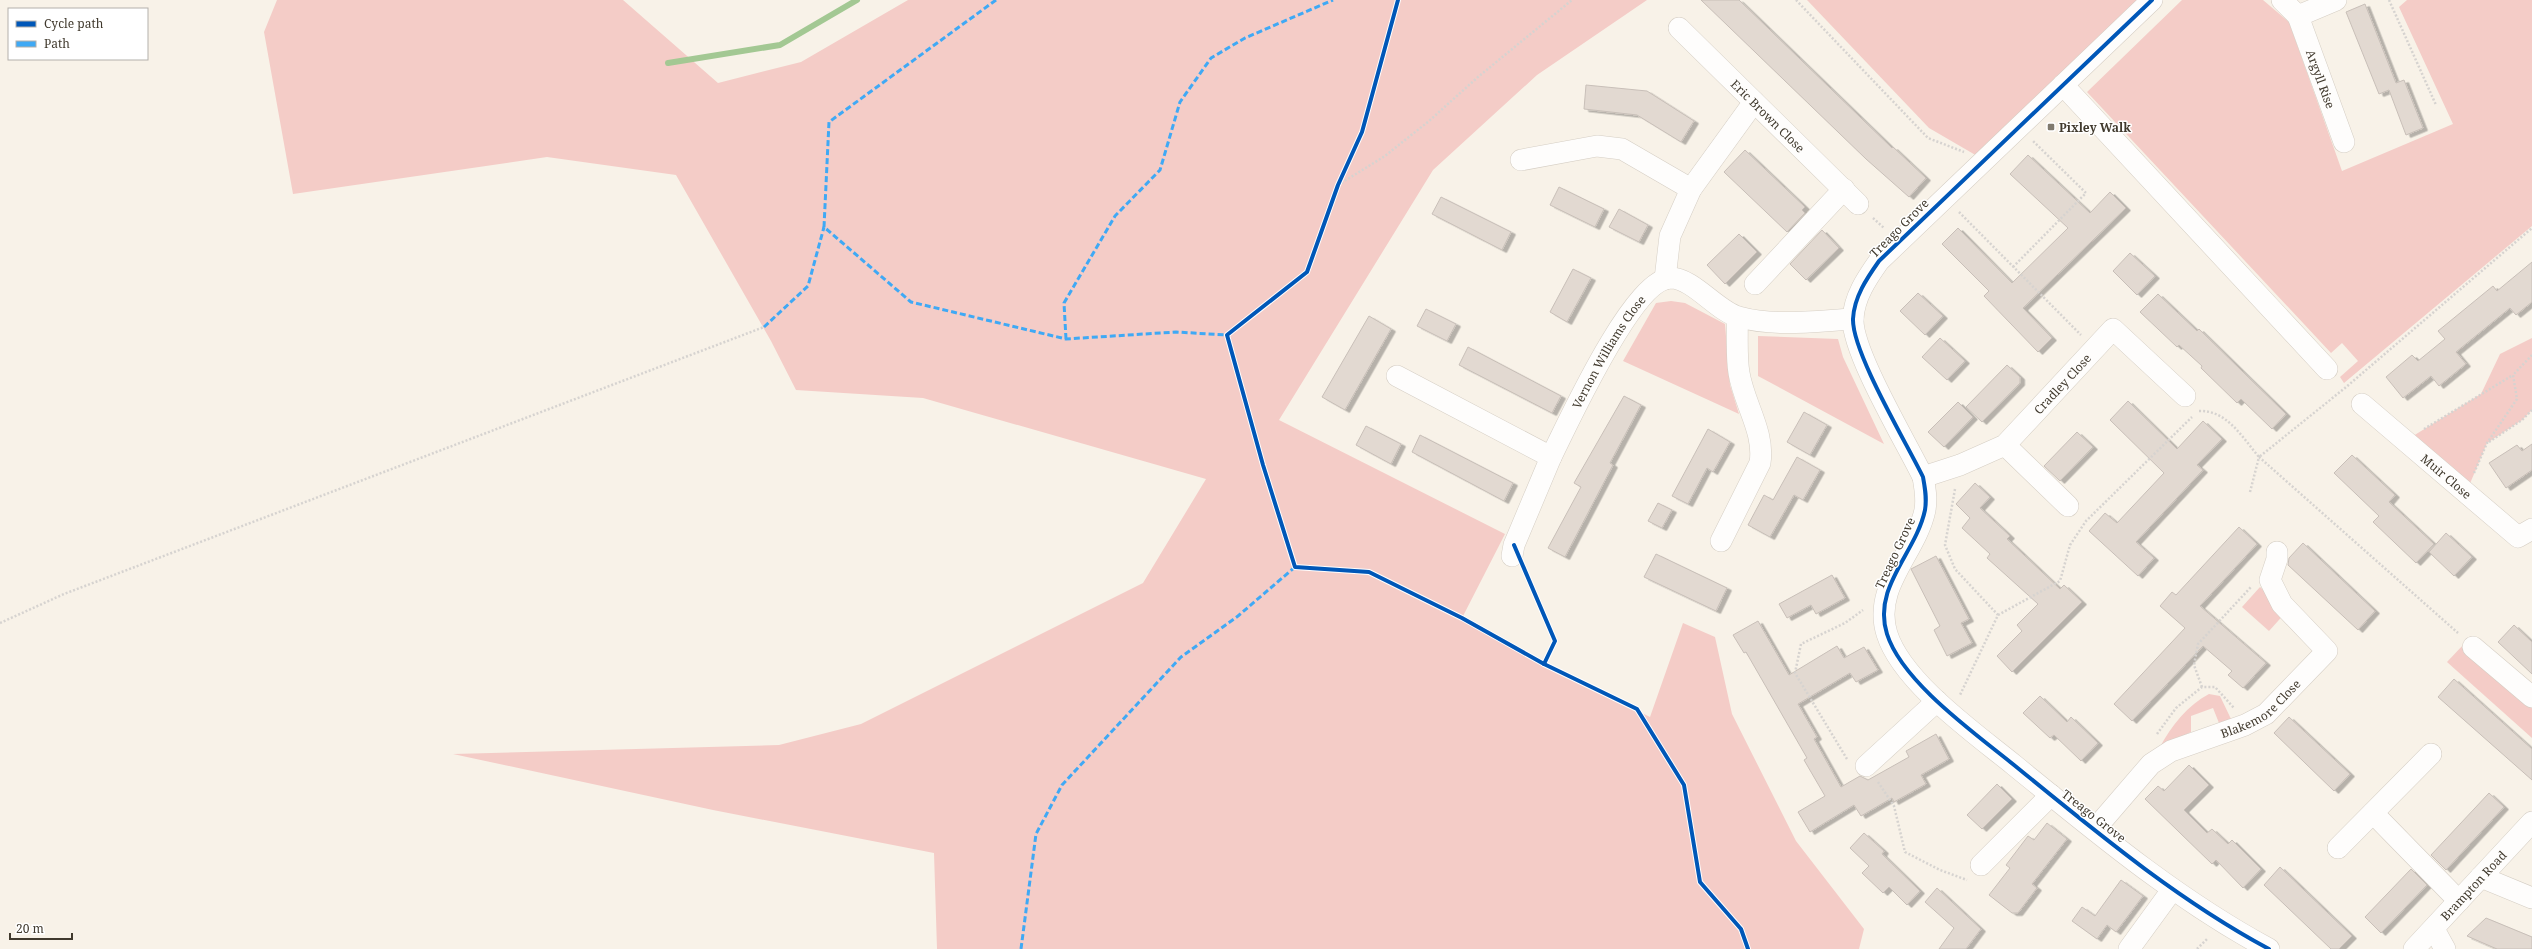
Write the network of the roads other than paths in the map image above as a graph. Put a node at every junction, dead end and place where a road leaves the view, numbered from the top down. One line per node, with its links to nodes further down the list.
1 (2152, 0): 6 (street, Treago Grove)
2 (2282, 0): 4 (street, Argyll Rise)
3 (2336, 0): 4 (street)
4 (2298, 16): 8 (street, Argyll Rise)
5 (1679, 28): 7 (street, Eric Brown Close)
6 (2063, 85): 16 (street, Treago Grove); 17 (street)
7 (1754, 102): 10 (street); 11 (street, Eric Brown Close)
8 (2344, 142)
9 (1521, 160): 10 (street)
10 (1691, 189): 13 (street)
11 (1844, 189): 12 (street, Eric Brown Close); 14 (street)
12 (1858, 204)
13 (1665, 279): 15 (street); 22 (street, Vernon Williams Close)
14 (1755, 284)
15 (1737, 317): 16 (street); 26 (street)
16 (1853, 319): 23 (street, Treago Grove)
17 (2327, 369)
18 (1397, 376): 22 (street)
19 (2185, 396): 21 (street, Cradley Close)
20 (2362, 404): 25 (street, Muir Close)
21 (2004, 445): 23 (street, Cradley Close); 24 (street)
22 (1551, 457): 28 (street, Vernon Williams Close)
23 (1923, 477): 31 (street, Treago Grove)
24 (2068, 506)
25 (2532, 529)
26 (1721, 541)
27 (2277, 552): 37 (street, Blakemore Close)
28 (1512, 556)
29 (2473, 647): 30 (street)
30 (2532, 697)
31 (1944, 708): 33 (street); 34 (street, Treago Grove)
32 (2431, 754): 35 (street)
33 (1866, 766)
34 (2051, 795): 37 (street, Treago Grove); 39 (street)
35 (2373, 813): 38 (street); 43 (street)
36 (2532, 822): 40 (street, Brampton Road)
37 (2094, 829): 41 (street, Treago Grove)
38 (2338, 848)
39 (1981, 865)
40 (2481, 877): 42 (street); 43 (street, Brampton Road)
41 (2172, 890): 45 (street); 46 (street, Treago Grove)
42 (2532, 898)
43 (2459, 901): 44 (street, Brampton Road)
44 (2434, 929): 47 (street, Brampton Road); 48 (street)
45 (2129, 949)
46 (2269, 949)
47 (2414, 949)
48 (2445, 949)

